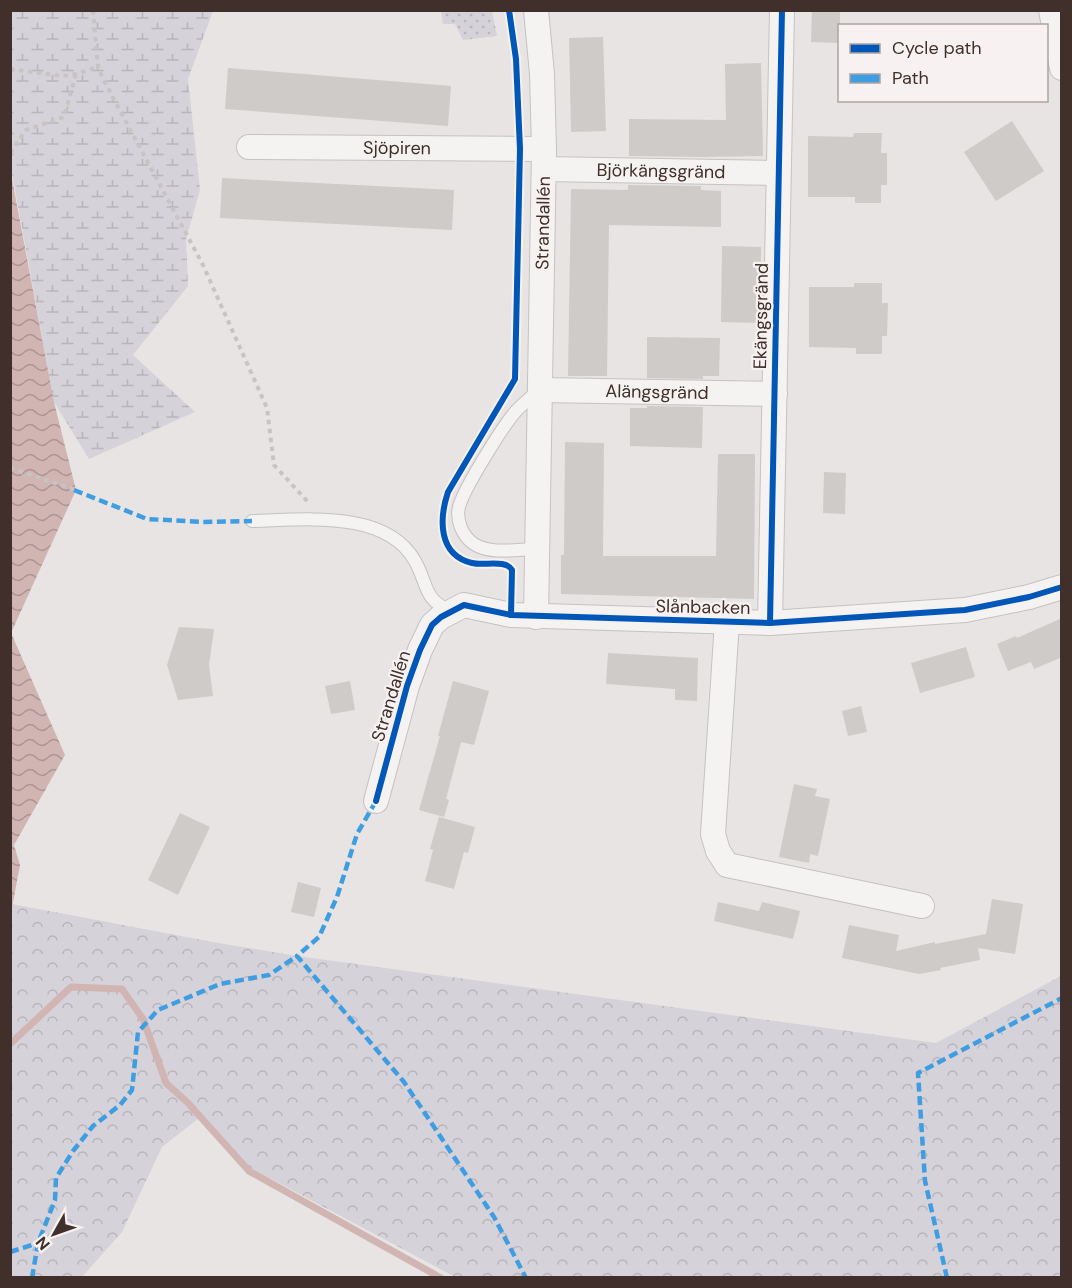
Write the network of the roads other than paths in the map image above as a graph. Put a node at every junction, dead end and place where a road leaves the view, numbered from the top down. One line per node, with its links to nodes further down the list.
1 (536, 10): 6 (street, Strandallén)
2 (783, 10): 7 (street, Ekängsgränd)
3 (1051, 10): 4 (street)
4 (1062, 68)
5 (249, 147): 6 (street, Sjöpiren)
6 (544, 159): 7 (street, Björkängsgränd); 8 (street, Strandallén)
7 (778, 173): 9 (street, Ekängsgränd)
8 (540, 390): 9 (street, Alängsgränd); 11 (street, Strandallén); 11 (lane)
9 (775, 394): 16 (street, Ekängsgränd)
10 (252, 521): 13 (lane)
11 (537, 549): 14 (street, Strandallén)
12 (1062, 587): 16 (street, Slånbacken)
13 (451, 611): 14 (street, Slånbacken); 17 (street, Strandallén)
14 (536, 617): 15 (street, Slånbacken)
15 (727, 622): 16 (street, Slånbacken); 18 (street, Slånbacken)
16 (770, 623)
17 (376, 801)
18 (922, 906)

